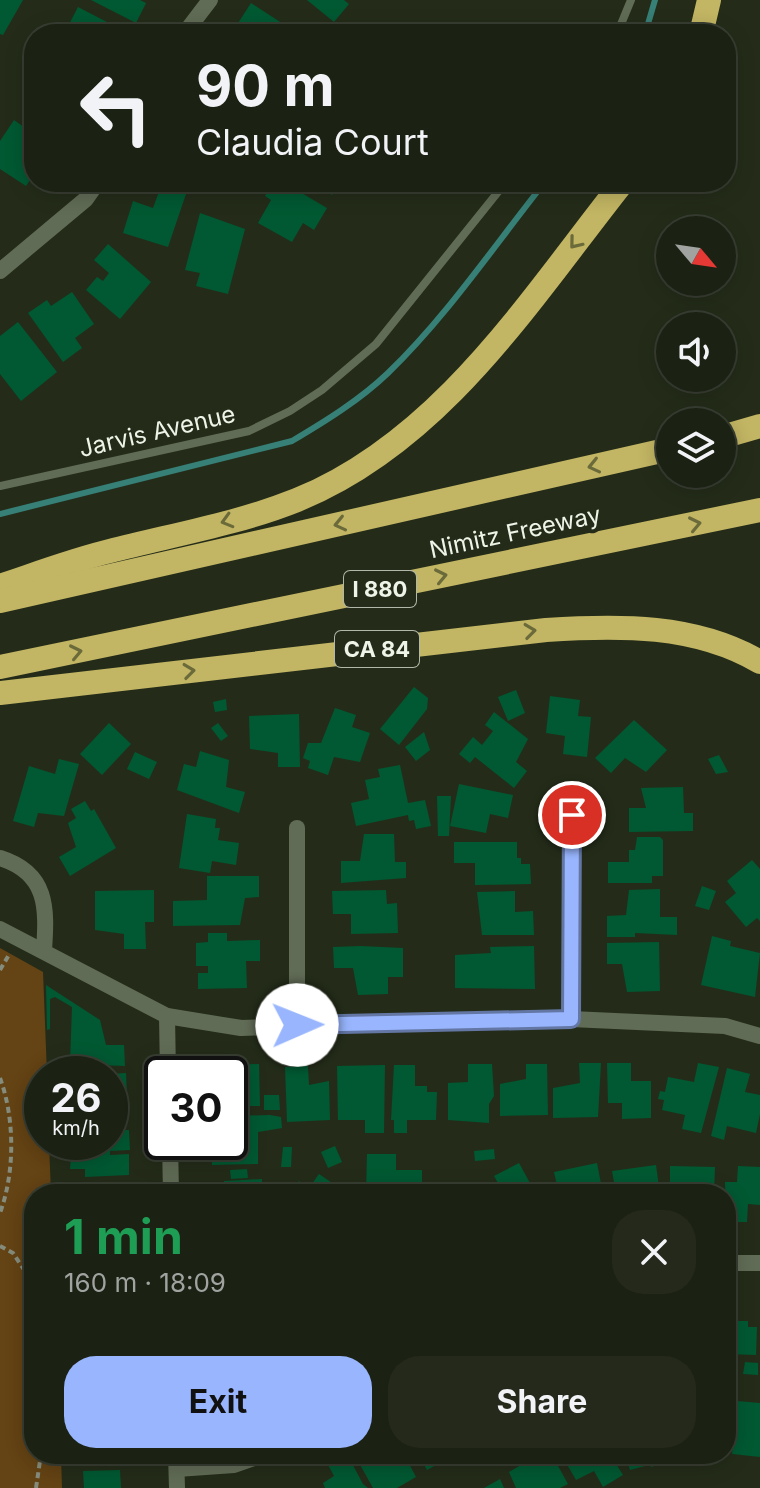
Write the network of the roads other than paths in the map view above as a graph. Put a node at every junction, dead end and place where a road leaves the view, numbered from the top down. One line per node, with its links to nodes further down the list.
1 (210, 0): 4 (street)
2 (631, 0): 5 (lane)
3 (709, 0): 6 (highway)
4 (192, 24)
5 (621, 24)
6 (703, 24)
7 (91, 192): 10 (street)
8 (498, 192): 14 (lane, Jarvis Avenue)
9 (615, 192): 16 (highway, one-way to 16)
10 (0, 271)
11 (760, 428): 12 (highway)
12 (736, 434)
13 (656, 452): 17 (highway, Nimitz Freeway, one-way to 17)
14 (0, 486)
15 (760, 510): 19 (highway, Nimitz Freeway / I 880, one-way to 15)
16 (0, 586)
17 (0, 601)
18 (760, 662): 20 (highway, CA 84, one-way to 18)
19 (0, 667)
20 (0, 693)
21 (572, 815): 27 (street)
22 (297, 828): 28 (street)
23 (0, 858): 25 (street)
24 (0, 929): 25 (street)
25 (44, 950): 26 (street)
26 (167, 1016): 28 (street); 30 (street)
27 (571, 1019): 28 (street); 29 (street)
28 (297, 1025)
29 (760, 1036)
30 (168, 1056)
31 (170, 1160): 32 (street)
32 (171, 1184)
33 (736, 1263): 34 (street)
34 (760, 1263)
35 (176, 1464): 38 (street)
36 (215, 1464): 37 (street)
37 (237, 1464)
38 (177, 1488)

